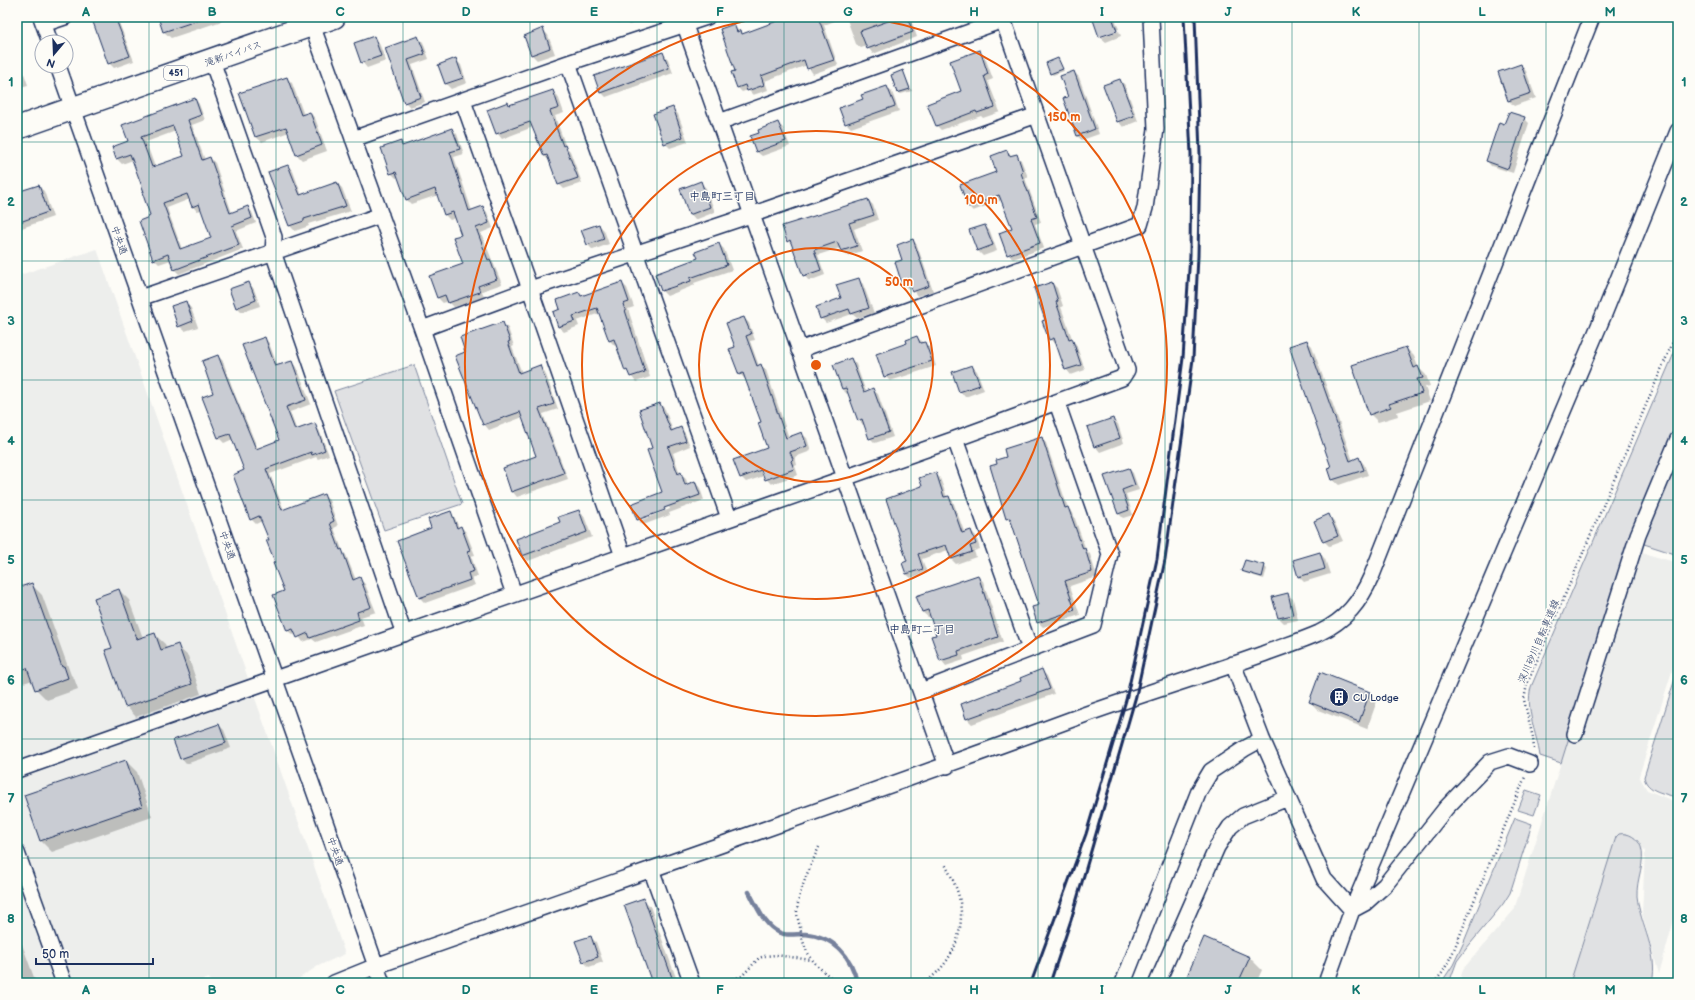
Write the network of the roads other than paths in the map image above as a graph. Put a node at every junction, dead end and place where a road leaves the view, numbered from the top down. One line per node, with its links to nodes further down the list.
1 (65, 17): 7 (street)
2 (334, 17): 9 (highway, 滝新バイパス / 451)
3 (707, 17): 8 (street)
4 (1151, 17): 23 (street)
5 (1592, 17): 39 (street)
6 (1003, 18): 16 (street); 17 (street)
7 (42, 21): 10 (street)
8 (684, 21): 12 (street); 17 (street)
9 (312, 25): 11 (highway, 滝新バイパス / 451); 20 (street)
10 (47, 34)
11 (212, 61): 15 (highway, 滝新バイパス / 451); 24 (street)
12 (568, 63): 14 (street); 25 (street)
13 (61, 74): 15 (street, 中央通)
14 (463, 101): 20 (street); 26 (street)
15 (73, 108): 18 (highway, 滝新バイパス / 451); 27 (street, 中央通)
16 (1037, 115): 22 (street); 23 (street)
17 (719, 122): 22 (street)
18 (17, 128)
19 (1678, 131): 50 (street)
20 (353, 139): 21 (street)
21 (381, 215): 24 (street); 28 (street)
22 (751, 215): 25 (street); 29 (street)
23 (1082, 246): 29 (street); 30 (street)
24 (273, 252): 27 (street); 37 (street)
25 (636, 253): 26 (street); 34 (street)
26 (530, 289): 28 (street); 35 (street)
27 (140, 298): 40 (street, 中央通)
28 (422, 329): 36 (street)
29 (799, 350): 33 (street)
30 (1057, 403): 31 (street); 38 (street)
31 (955, 439): 33 (street); 38 (street)
32 (1678, 439): 42 (street)
33 (845, 478): 34 (street); 41 (street)
34 (729, 518): 35 (street)
35 (623, 556): 36 (street)
36 (514, 594): 37 (street)
37 (404, 634): 40 (street)
38 (1030, 649): 41 (street)
39 (1233, 664): 43 (street); 45 (street)
40 (275, 680): 46 (street); 51 (street, 中央通)
41 (921, 691): 45 (street)
42 (1575, 734)
43 (1262, 739): 47 (street); 56 (street)
44 (1530, 764): 50 (street)
45 (947, 766): 49 (street)
46 (17, 770)
47 (1288, 798): 50 (street); 57 (street)
48 (17, 853): 52 (street)
49 (651, 869): 51 (street); 55 (street)
50 (1352, 910): 58 (street)
51 (376, 966): 53 (street); 54 (street, 中央通)
52 (64, 983)
53 (334, 983)
54 (382, 983)
55 (692, 983)
56 (1123, 983)
57 (1157, 983)
58 (1326, 983)

